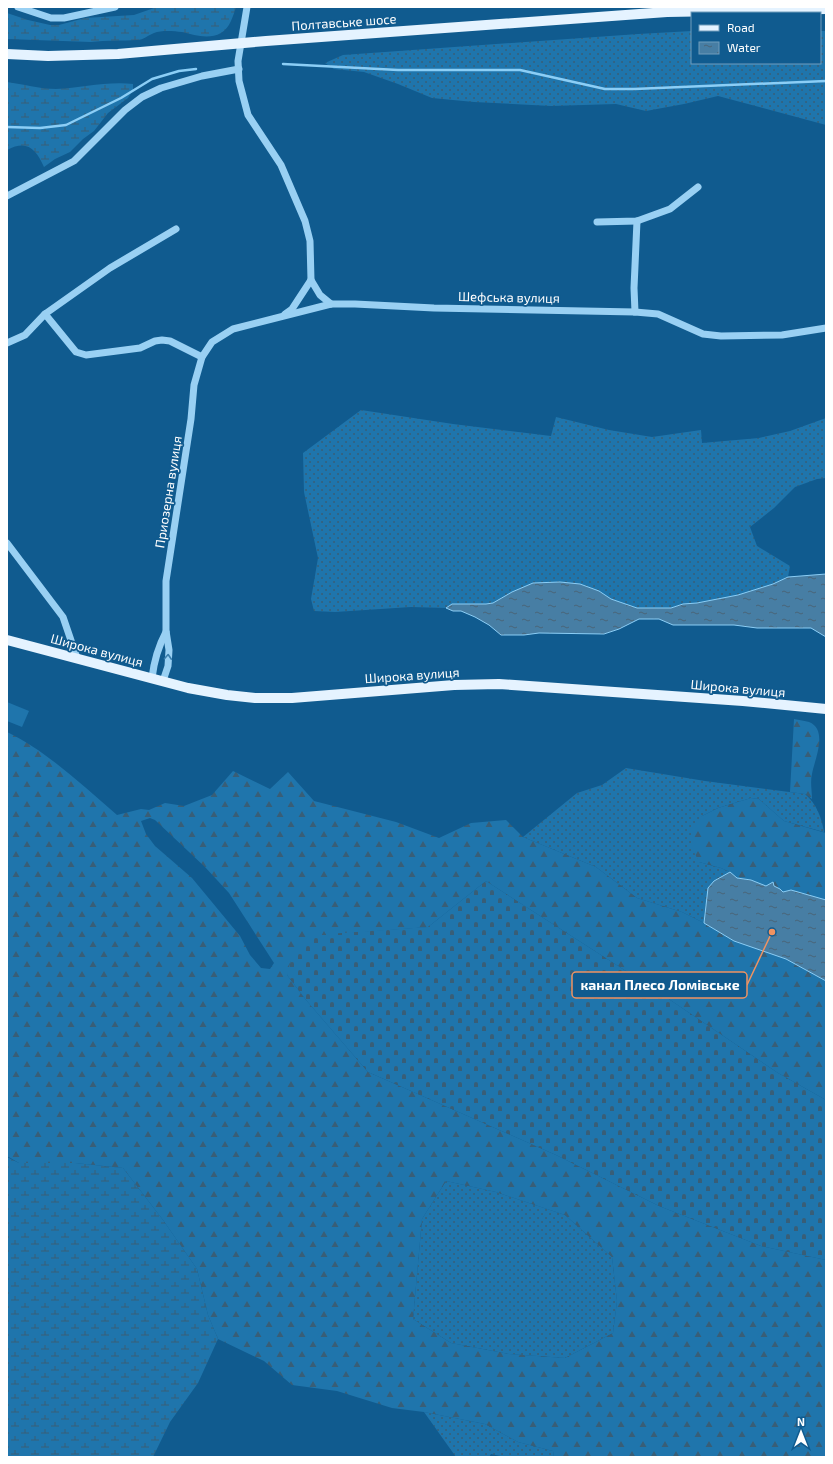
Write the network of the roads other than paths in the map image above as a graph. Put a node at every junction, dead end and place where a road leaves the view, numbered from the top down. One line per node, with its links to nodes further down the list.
1 (18, 7): 2 (street)
2 (114, 7)
3 (247, 7): 5 (street)
4 (826, 9): 5 (main road, Полтавське шосе)
5 (241, 44): 6 (main road, Полтавське шосе); 7 (street)
6 (7, 54)
7 (239, 69): 9 (street); 13 (street)
8 (698, 187): 10 (street)
9 (7, 196)
10 (637, 221): 11 (street); 15 (street)
11 (597, 222)
12 (176, 230): 16 (street)
13 (311, 280): 14 (street); 17 (street)
14 (331, 304): 15 (street, Шефська вулиця); 17 (street, Шефська вулиця)
15 (635, 312): 18 (street, Шефська вулиця)
16 (45, 314): 19 (street); 20 (street)
17 (282, 316): 20 (street, Шефська вулиця)
18 (826, 328)
19 (7, 343)
20 (202, 357): 22 (street, Приозерна вулиця)
21 (7, 543): 24 (street)
22 (166, 631): 25 (street); 26 (street, Приозерна вулиця, one-way to 22)
23 (7, 640): 24 (main road, Широка вулиця)
24 (77, 658): 25 (main road, Широка вулиця)
25 (152, 678): 26 (main road, Широка вулиця)
26 (163, 681): 27 (main road, Широка вулиця)
27 (826, 709)

